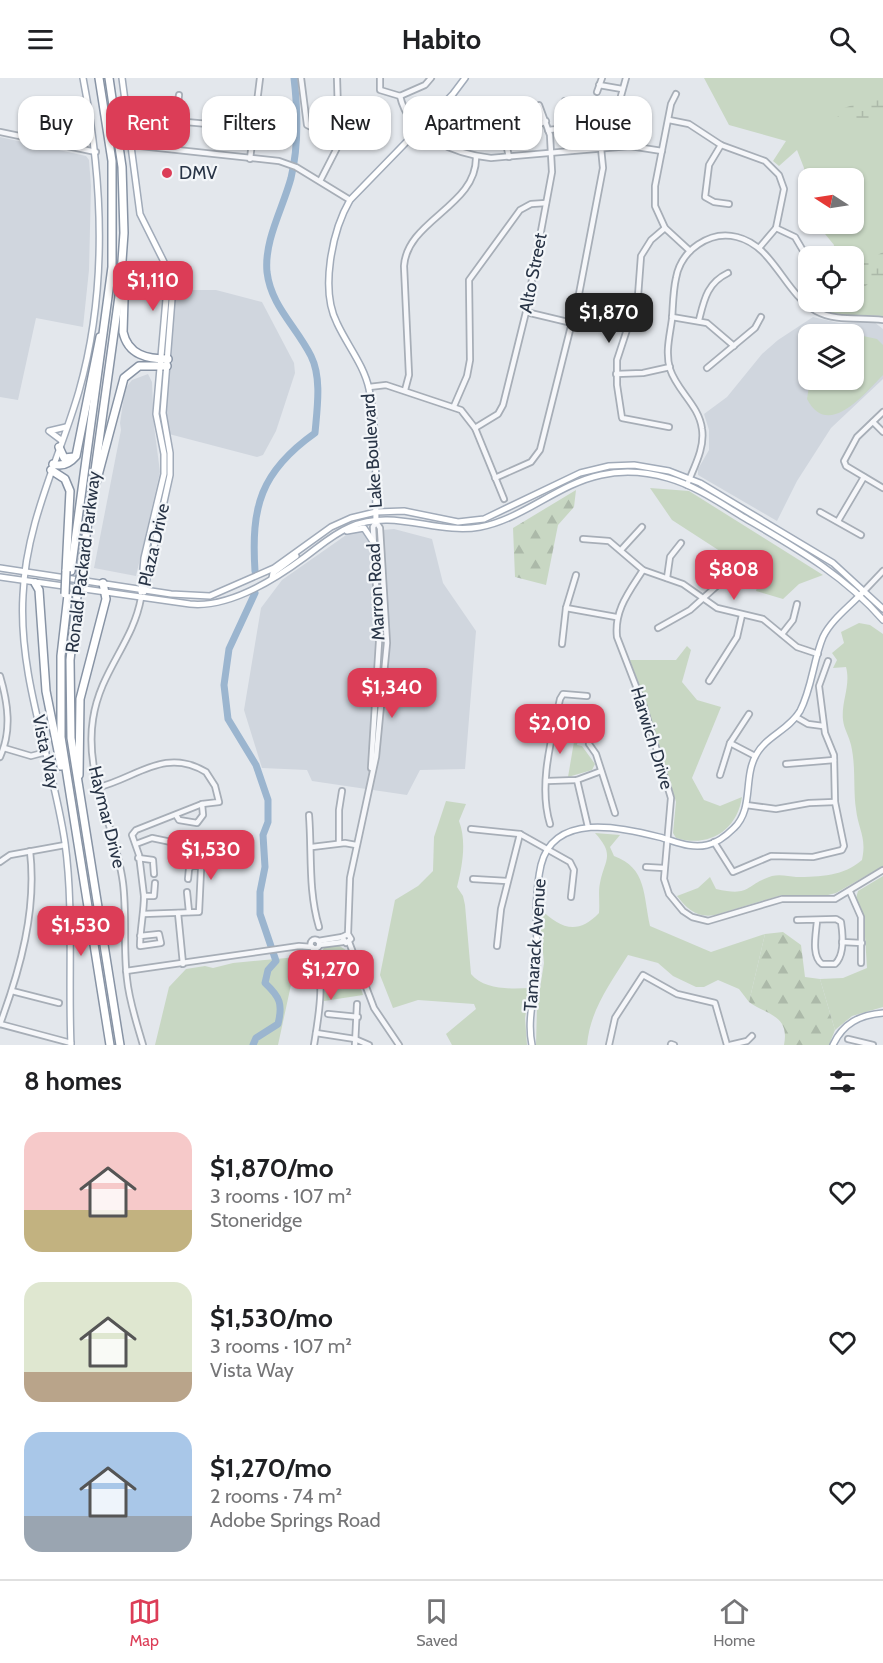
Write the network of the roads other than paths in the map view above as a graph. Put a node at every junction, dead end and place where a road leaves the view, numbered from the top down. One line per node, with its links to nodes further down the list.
1 (83, 78): 44 (main road, Vista Way)
2 (99, 78): 66 (highway, Ronald Packard Parkway)
3 (109, 78): 55 (highway, Ronald Packard Parkway)
4 (122, 78): 17 (main road, Plaza Drive)
5 (260, 78): 18 (street)
6 (301, 78): 28 (street)
7 (337, 78): 19 (street)
8 (380, 78): 20 (street)
9 (431, 78): 20 (street)
10 (465, 78): 21 (main road, Lake Boulevard)
11 (602, 78): 13 (street)
12 (626, 78): 14 (street)
13 (599, 85): 14 (street); 15 (street)
14 (622, 89): 22 (street)
15 (597, 92)
16 (676, 94): 25 (street)
17 (124, 96)
18 (258, 96)
19 (338, 96)
20 (400, 96): 23 (street)
21 (451, 96)
22 (621, 96)
23 (403, 104)
24 (542, 112): 26 (street, Alto Street)
25 (669, 120): 33 (street); 43 (street)
26 (546, 121): 27 (street); 30 (street, Alto Street)
27 (542, 123)
28 (309, 126)
29 (554, 129): 30 (street)
30 (548, 130): 45 (street, Alto Street)
31 (0, 132): 44 (street)
32 (403, 146): 50 (main road, Lake Boulevard)
33 (722, 146): 52 (street); 54 (street)
34 (652, 149): 43 (street)
35 (132, 150): 68 (main road, Plaza Drive)
36 (180, 150): 48 (street)
37 (251, 150): 48 (street)
38 (337, 150): 49 (street)
39 (453, 150): 46 (street)
40 (507, 150): 47 (street)
41 (581, 150): 45 (street)
42 (601, 150): 65 (street)
43 (662, 151): 53 (street)
44 (96, 152): 77 (main road, Vista Way)
45 (551, 153): 47 (street); 51 (street, Alto Street)
46 (476, 157): 47 (street); 73 (street)
47 (509, 157)
48 (250, 159): 49 (street)
49 (320, 181): 50 (street)
50 (350, 200): 72 (main road, Lake Boulevard)
51 (546, 203): 60 (street, Alto Street); 74 (street)
52 (729, 204)
53 (665, 228): 58 (street); 71 (street)
54 (776, 228): 56 (street); 57 (street)
55 (124, 233): 68 (highway); 90 (highway, Ronald Packard Parkway)
56 (800, 246)
57 (759, 248): 58 (street); 64 (street)
58 (690, 251): 61 (street)
59 (728, 273): 63 (street)
60 (526, 312): 65 (street); 79 (street, Alto Street)
61 (672, 317): 63 (street); 69 (street)
62 (762, 317): 67 (street)
63 (699, 320): 67 (street)
64 (883, 320)
65 (572, 323): 86 (street)
66 (105, 324): 82 (highway); 111 (highway, Ronald Packard Parkway)
67 (734, 346): 70 (street)
68 (164, 362): 83 (main road, Plaza Drive); 90 (highway)
69 (670, 367): 71 (street); 87 (street)
70 (707, 368)
71 (616, 374): 78 (street)
72 (369, 387): 73 (street); 92 (main road, Lake Boulevard)
73 (405, 390): 74 (street)
74 (454, 406): 79 (street)
75 (883, 412): 76 (street)
76 (873, 422): 80 (street); 85 (street)
77 (66, 427): 81 (main road, Vista Way); 81 (main road)
78 (669, 427)
79 (475, 428): 86 (street)
80 (883, 432)
81 (60, 444): 82 (highway); 84 (main road, Vista Way)
82 (76, 456): 84 (highway)
83 (168, 464): 99 (main road, Plaza Drive); 100 (main road, Plaza Drive)
84 (52, 467): 110 (main road, Vista Way); 111 (highway)
85 (864, 477): 89 (street); 94 (street)
86 (495, 478): 91 (street)
87 (690, 478): 88 (street); 96 (main road); 122 (main road)
88 (687, 485): 97 (main road); 122 (main road)
89 (883, 488)
90 (92, 494): 160 (highway, Ronald Packard Parkway, bridge)
91 (504, 499)
92 (376, 512): 95 (main road, Lake Boulevard); 96 (main road); 107 (main road)
93 (820, 512): 94 (street)
94 (838, 521): 102 (street)
95 (376, 522): 97 (main road); 101 (main road); 104 (street, Marron Road); 155 (street, Marron Road)
96 (464, 522): 97 (main road)
97 (450, 527)
98 (642, 527): 106 (street)
99 (150, 529): 100 (main road); 121 (main road, Plaza Drive)
100 (155, 535): 121 (main road, Plaza Drive)
101 (334, 535): 104 (main road); 116 (main road)
102 (861, 535)
103 (583, 539): 106 (street)
104 (374, 543): 155 (street, Marron Road)
105 (681, 543): 117 (street)
106 (621, 550): 109 (street)
107 (295, 554): 116 (main road); 124 (main road)
108 (0, 568): 110 (main road)
109 (643, 570): 117 (street); 134 (street)
110 (25, 571): 118 (main road, Vista Way); 120 (main road)
111 (68, 571): 164 (highway, Ronald Packard Parkway, bridge)
112 (883, 571): 122 (street)
113 (730, 574): 127 (street)
114 (576, 575): 131 (street)
115 (0, 577): 118 (main road)
116 (272, 578): 130 (main road)
117 (667, 578): 127 (street)
118 (24, 581): 119 (main road); 150 (main road, Vista Way)
119 (35, 583): 123 (main road); 164 (highway)
120 (103, 583): 121 (main road); 123 (highway)
121 (142, 590): 125 (main road); 126 (main road, Plaza Drive)
122 (863, 592): 132 (main road); 135 (main road); 139 (main road)
123 (107, 593): 126 (main road); 160 (highway)
124 (210, 596): 125 (main road); 130 (main road)
125 (198, 597): 128 (main road)
126 (141, 598): 128 (main road); 161 (street, Haymar Drive)
127 (703, 598): 133 (street); 136 (street)
128 (189, 604): 130 (main road)
129 (797, 604): 137 (street)
130 (202, 605)
131 (566, 608): 134 (street); 138 (street)
132 (883, 609)
133 (742, 615): 137 (street); 142 (street)
134 (616, 617): 174 (street, Harwich Drive)
135 (883, 620)
136 (658, 628)
137 (782, 634): 139 (street)
138 (562, 644)
139 (818, 654): 145 (main road)
140 (828, 661): 146 (street)
141 (0, 676): 149 (street)
142 (709, 681)
143 (587, 696): 159 (street)
144 (749, 714): 147 (street)
145 (796, 717): 146 (street); 151 (main road)
146 (823, 726): 153 (street)
147 (730, 743): 151 (street); 157 (street)
148 (589, 744): 156 (street)
149 (4, 748): 150 (street); 152 (street)
150 (46, 752): 178 (main road, Vista Way)
151 (755, 756): 166 (main road)
152 (0, 757)
153 (834, 760): 154 (street); 163 (street)
154 (786, 764)
155 (371, 770): 180 (street, Marron Road)
156 (601, 771): 158 (street); 167 (street)
157 (720, 776)
158 (577, 780): 159 (street); 171 (street)
159 (547, 781): 170 (street)
160 (78, 786): 228 (highway, Ronald Packard Parkway)
161 (99, 787): 165 (street); 214 (street, Haymar Drive)
162 (342, 792): 177 (street)
163 (835, 802): 166 (street); 175 (street)
164 (71, 804): 227 (highway, Ronald Packard Parkway)
165 (202, 804): 168 (street); 168 (street)
166 (746, 805): 175 (main road)
167 (615, 813)
168 (176, 815): 176 (street)
169 (309, 815): 179 (street)
170 (550, 824)
171 (588, 827): 174 (main road); 182 (main road)
172 (471, 829): 173 (street)
173 (520, 834): 182 (street); 194 (street)
174 (668, 842): 175 (main road); 189 (street, Harwich Drive)
175 (714, 842)
176 (136, 844): 181 (street); 185 (street)
177 (341, 844): 179 (street); 180 (street)
178 (65, 845): 183 (street); 226 (main road, Vista Way)
179 (312, 847): 205 (street)
180 (356, 847): 207 (street, Marron Road)
181 (202, 849): 184 (street); 187 (street)
182 (548, 850): 199 (street); 233 (main road, Tamarack Avenue)
183 (30, 851): 186 (street); 215 (street)
184 (214, 851)
185 (138, 858): 191 (street); 198 (street)
186 (0, 862)
187 (201, 866): 192 (street); 200 (street)
188 (646, 867): 189 (street)
189 (664, 867): 197 (street, Harwich Drive)
190 (883, 870): 197 (street, Harwich Drive)
191 (154, 874)
192 (188, 879)
193 (473, 879): 194 (street)
194 (507, 881): 211 (street)
195 (155, 883): 198 (street)
196 (187, 892): 200 (street)
197 (850, 892): 209 (street)
198 (144, 896): 202 (street)
199 (571, 897)
200 (189, 912): 201 (street)
201 (178, 913): 202 (street); 213 (street)
202 (143, 914): 206 (street)
203 (797, 920): 204 (street)
204 (817, 921): 208 (street); 208 (street)
205 (319, 927)
206 (140, 936): 206 (street)
207 (345, 940): 210 (street); 232 (street)
208 (842, 942): 209 (street)
209 (862, 943): 212 (street)
210 (315, 945): 213 (street); 222 (street)
211 (497, 946)
212 (861, 963)
213 (183, 964): 214 (street)
214 (126, 970): 229 (street, Haymar Drive)
215 (12, 991): 216 (street); 221 (street)
216 (59, 1003)
217 (357, 1004): 220 (street)
218 (883, 1013): 236 (main road)
219 (328, 1014): 220 (street)
220 (358, 1017): 225 (street)
221 (0, 1024): 226 (street)
222 (316, 1033): 225 (street); 230 (street)
223 (752, 1036): 235 (street)
224 (848, 1039): 237 (street)
225 (355, 1042): 231 (street)
226 (71, 1044)
227 (110, 1045)
228 (120, 1045)
229 (143, 1045)
230 (314, 1045)
231 (369, 1045)
232 (399, 1045)
233 (532, 1045)
234 (609, 1045): 235 (street)
235 (729, 1045)
236 (833, 1045)
237 (873, 1045)

